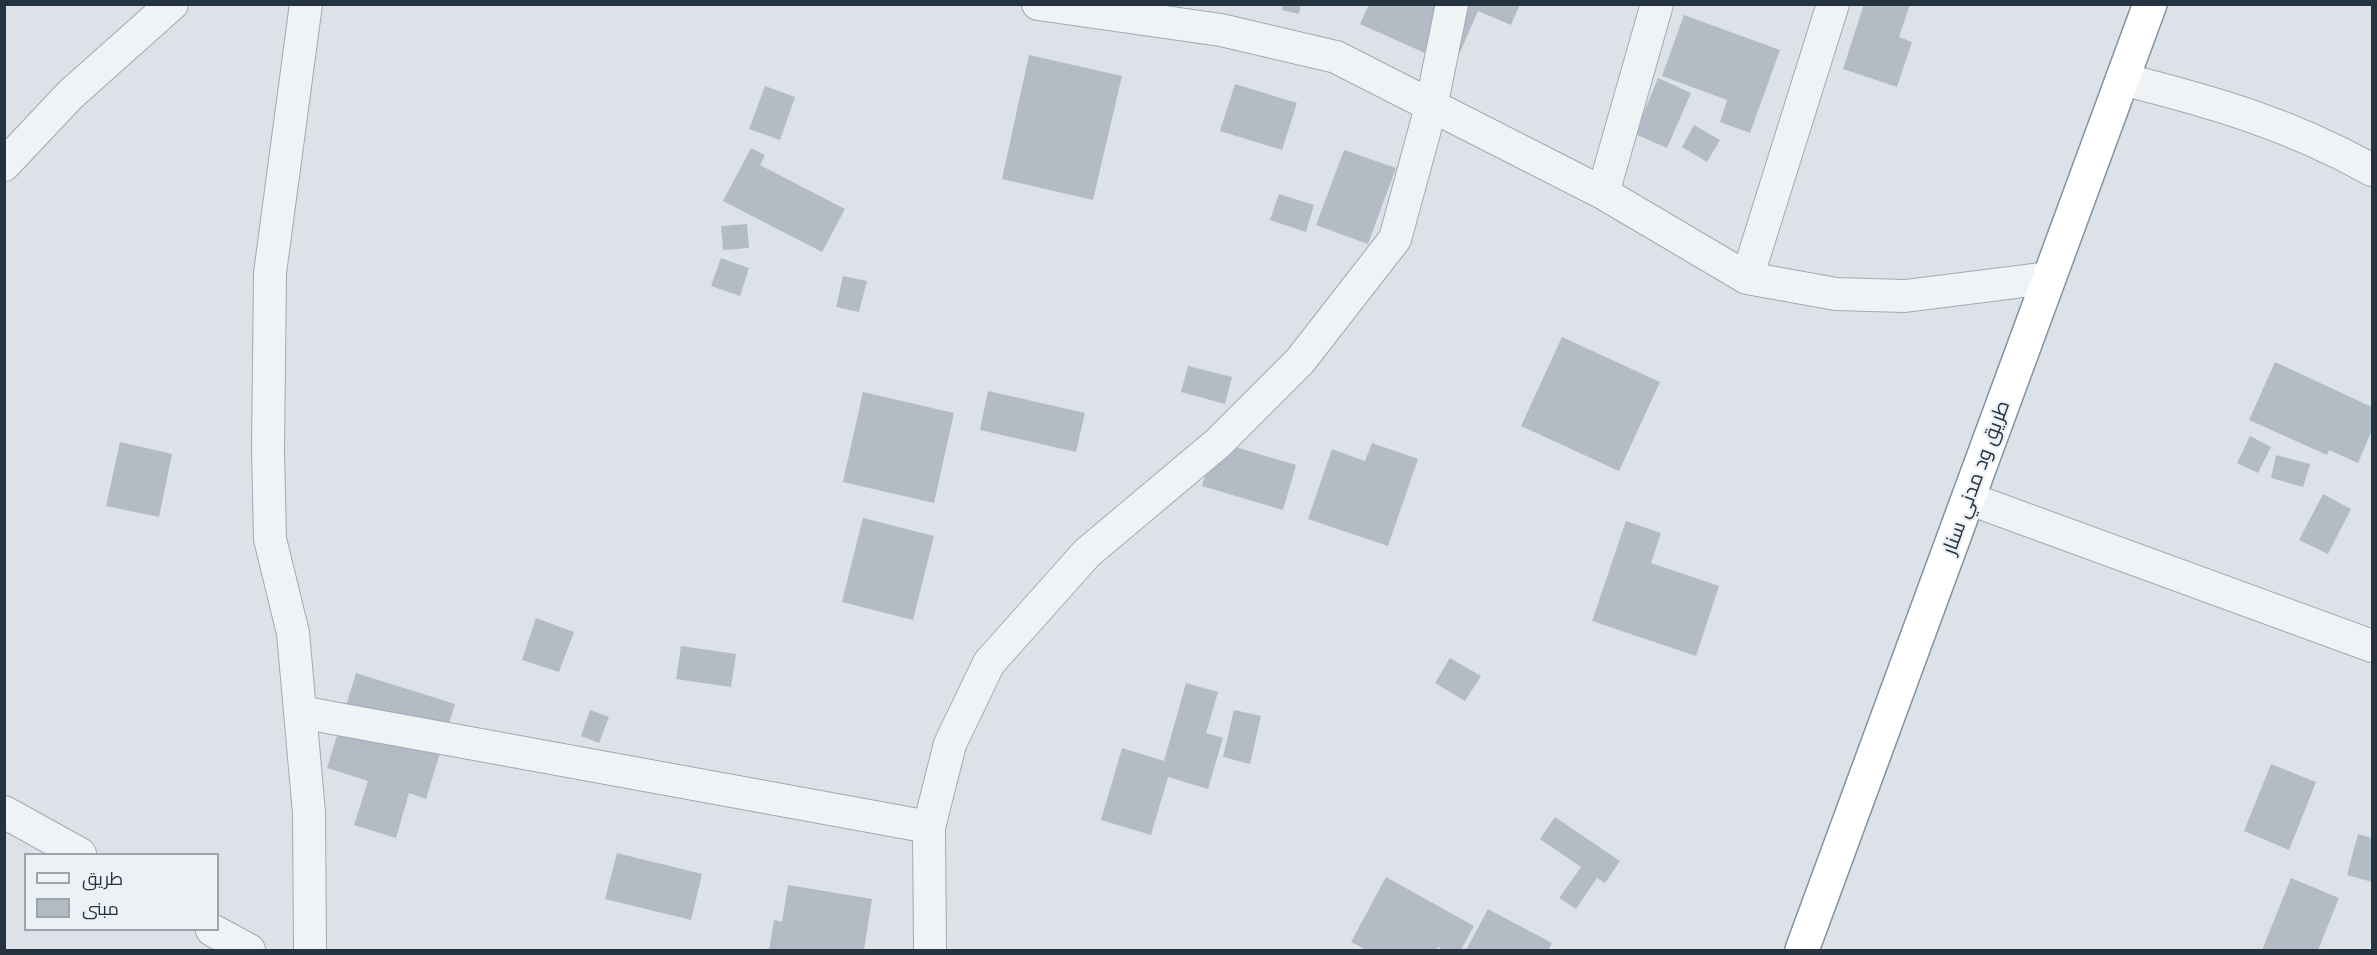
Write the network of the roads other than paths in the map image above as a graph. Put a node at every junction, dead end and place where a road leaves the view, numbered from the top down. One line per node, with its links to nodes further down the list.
1 (172, 4): 11 (street)
2 (306, 4): 18 (street)
3 (1038, 4): 8 (street)
4 (1452, 4): 10 (street)
5 (1657, 4): 13 (street)
6 (1833, 4): 14 (street)
7 (2150, 4): 9 (highway, طريق ود مدني سنار)
8 (1223, 17): 10 (street)
9 (2122, 79): 12 (street); 15 (highway, طريق ود مدني سنار)
10 (1431, 107): 13 (street); 20 (street)
11 (4, 165)
12 (2373, 170)
13 (1603, 192): 14 (street)
14 (1747, 278): 15 (street)
15 (2048, 278): 16 (highway, طريق ود مدني سنار)
16 (1970, 499): 17 (street); 26 (highway, طريق ود مدني سنار)
17 (2373, 646)
18 (300, 711): 20 (street); 24 (street)
19 (4, 812): 21 (street)
20 (929, 827): 25 (street)
21 (76, 853)
22 (214, 931): 23 (street)
23 (249, 951)
24 (310, 951)
25 (930, 951)
26 (1802, 951)

